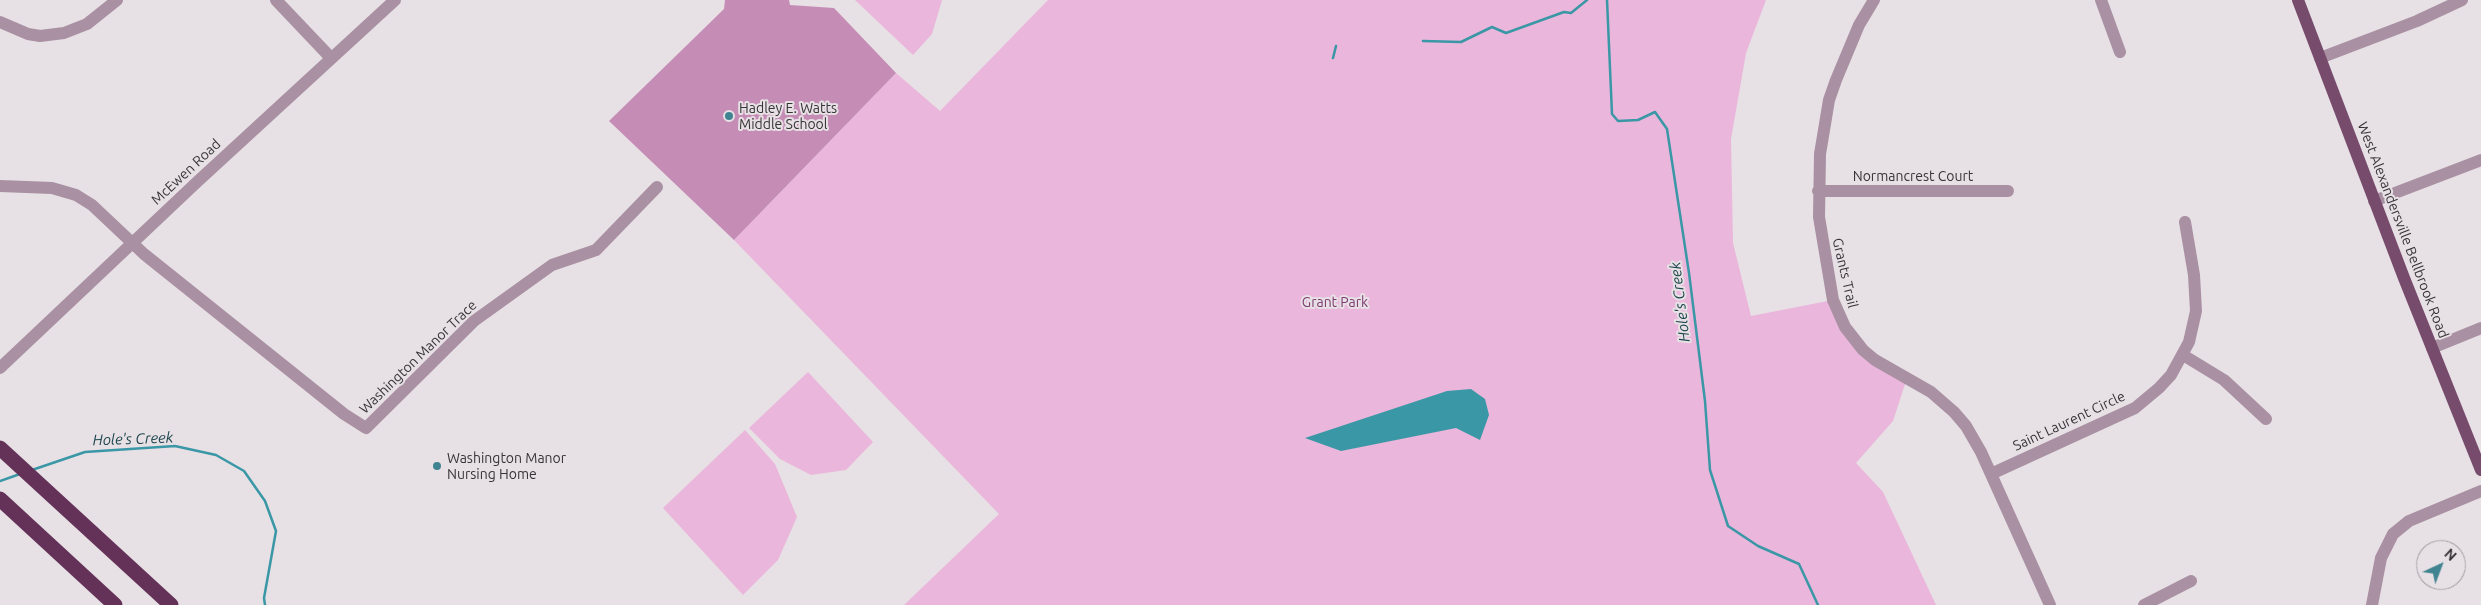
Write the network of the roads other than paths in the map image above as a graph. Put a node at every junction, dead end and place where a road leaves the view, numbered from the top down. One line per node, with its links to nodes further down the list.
1 (117, 0): 8 (street)
2 (276, 0): 10 (street)
3 (395, 0): 10 (street, McEwen Road)
4 (1874, 0): 16 (street, Grants Trail)
5 (2101, 0): 9 (street)
6 (2298, 0): 11 (main road, West Alexandersville Bellbrook Road)
7 (2462, 0): 11 (street)
8 (0, 22)
9 (2120, 52)
10 (331, 58): 19 (street, McEwen Road)
11 (2320, 58): 17 (main road, West Alexandersville Bellbrook Road)
12 (2481, 160): 17 (street)
13 (0, 186): 19 (street)
14 (657, 187): 19 (street, Washington Manor Trace)
15 (2008, 190): 16 (street, Normancrest Court)
16 (1818, 191): 27 (street, Grants Trail)
17 (2374, 201): 21 (main road, West Alexandersville Bellbrook Road)
18 (2185, 222): 22 (street, Saint Laurent Circle)
19 (132, 242): 23 (street, McEwen Road)
20 (2481, 328): 21 (street)
21 (2432, 348): 26 (main road, West Alexandersville Bellbrook Road)
22 (2183, 355): 24 (street); 27 (street, Saint Laurent Circle)
23 (0, 368)
24 (2266, 419)
25 (0, 448): 32 (highway)
26 (2481, 470)
27 (1991, 474): 33 (street, Grants Trail)
28 (2481, 491): 35 (street)
29 (0, 499): 31 (highway)
30 (2191, 581): 34 (street)
31 (115, 605)
32 (171, 605)
33 (2050, 605)
34 (2144, 605)
35 (2372, 605)

